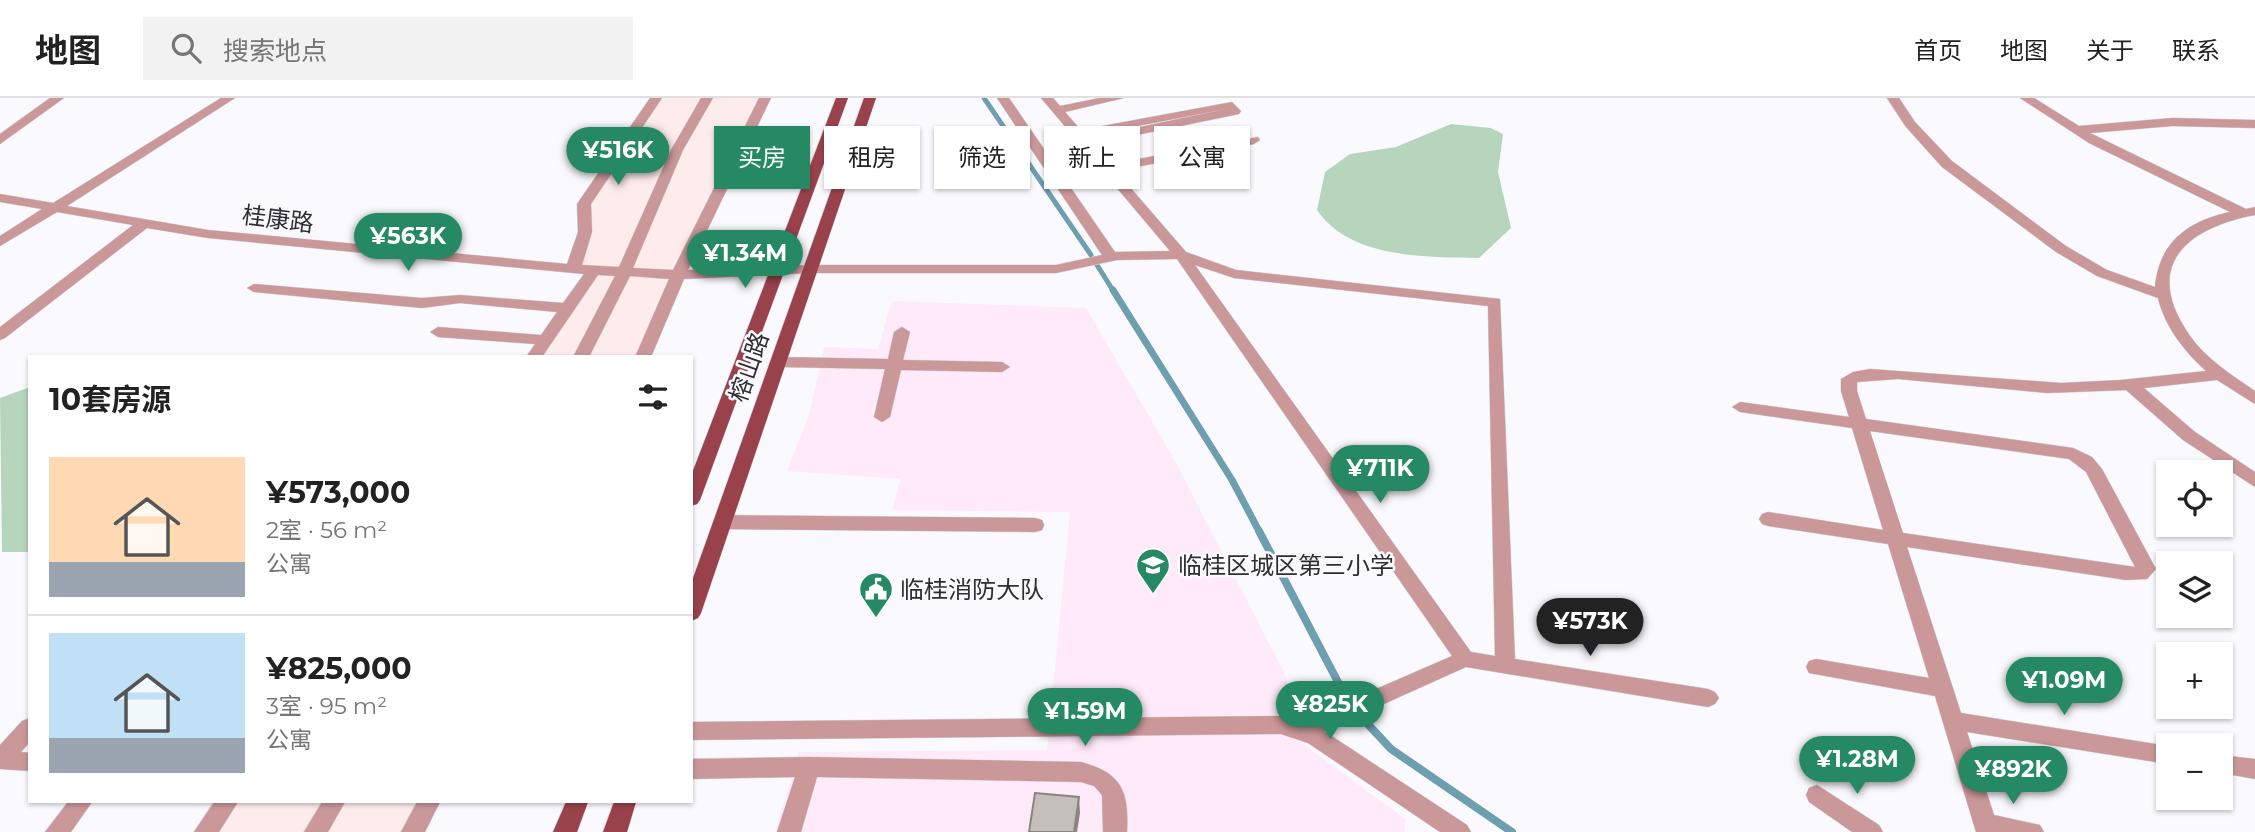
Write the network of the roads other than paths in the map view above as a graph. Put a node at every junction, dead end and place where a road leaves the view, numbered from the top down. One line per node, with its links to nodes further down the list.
1 (58, 98): 18 (street)
2 (229, 98): 23 (street)
3 (656, 98): 30 (street)
4 (707, 98): 33 (street)
5 (765, 98): 34 (street)
6 (842, 98): 31 (main road, 榕山路)
7 (870, 98): 29 (main road, 榕山路)
8 (1003, 98): 28 (street)
9 (1047, 98): 13 (street)
10 (1118, 98): 13 (street)
11 (1893, 98): 36 (street)
12 (2026, 98): 16 (street)
13 (1057, 110): 15 (street)
14 (2255, 124): 16 (street)
15 (1071, 126)
16 (2075, 130): 24 (street)
17 (1081, 138): 17 (street)
18 (0, 139)
19 (1254, 140): 20 (street)
20 (1140, 162)
21 (1124, 189): 27 (street)
22 (0, 198): 23 (street, 桂康路)
23 (55, 208): 25 (street, 桂康路); 26 (street)
24 (2250, 212): 36 (street)
25 (144, 223): 30 (street, 桂康路); 40 (street)
26 (0, 242)
27 (1181, 255): 28 (street, 桂康路); 61 (street); 62 (street)
28 (1111, 257): 29 (street, 桂康路)
29 (811, 269): 31 (street, 桂康路); 45 (main road, 榕山路)
30 (573, 270): 32 (street, 桂康路)
31 (778, 270): 34 (street, 桂康路); 55 (main road, 榕山路)
32 (593, 271): 33 (street, 桂康路); 37 (street)
33 (624, 273): 34 (street, 桂康路); 43 (street)
34 (678, 275): 44 (street)
35 (254, 288): 37 (street)
36 (2164, 295): 48 (street)
37 (567, 308): 41 (street)
38 (438, 332): 41 (street)
39 (902, 332): 46 (street)
40 (0, 335)
41 (545, 340): 42 (street)
42 (535, 355)
43 (582, 355)
44 (644, 355)
45 (779, 362): 46 (street); 57 (main road, 榕山路)
46 (894, 365): 47 (street); 52 (street)
47 (1002, 367)
48 (2221, 374): 49 (street); 50 (street)
49 (2130, 385): 53 (street); 54 (street)
50 (2255, 399)
51 (1740, 407): 53 (street)
52 (882, 417)
53 (1858, 422): 59 (street); 59 (street)
54 (2255, 481)
55 (693, 495)
56 (1768, 519): 59 (street)
57 (723, 522): 58 (street); 60 (main road, 榕山路)
58 (1035, 525)
59 (1895, 539): 64 (street)
60 (693, 607)
61 (1465, 659): 62 (street); 69 (street)
62 (1504, 665): 65 (street)
63 (1816, 667): 64 (street)
64 (1942, 689): 66 (street)
65 (1708, 698)
66 (1953, 721): 70 (street); 84 (street)
67 (28, 729): 71 (street)
68 (693, 731): 69 (street)
69 (1301, 731): 93 (street)
70 (2156, 753)
71 (0, 760): 72 (street)
72 (28, 762)
73 (2233, 766): 76 (street)
74 (809, 767): 75 (street); 91 (street); 92 (street)
75 (693, 769)
76 (2255, 769)
77 (1817, 795): 94 (street)
78 (80, 803): 85 (street)
79 (226, 803): 86 (street)
80 (333, 803): 87 (street)
81 (428, 803): 88 (street)
82 (577, 803): 89 (main road)
83 (625, 803): 90 (main road)
84 (1987, 828): 95 (street)
85 (57, 832)
86 (206, 832)
87 (316, 832)
88 (414, 832)
89 (565, 832)
90 (615, 832)
91 (789, 832)
92 (1115, 832)
93 (1460, 832)
94 (1871, 832)
95 (2032, 832)

